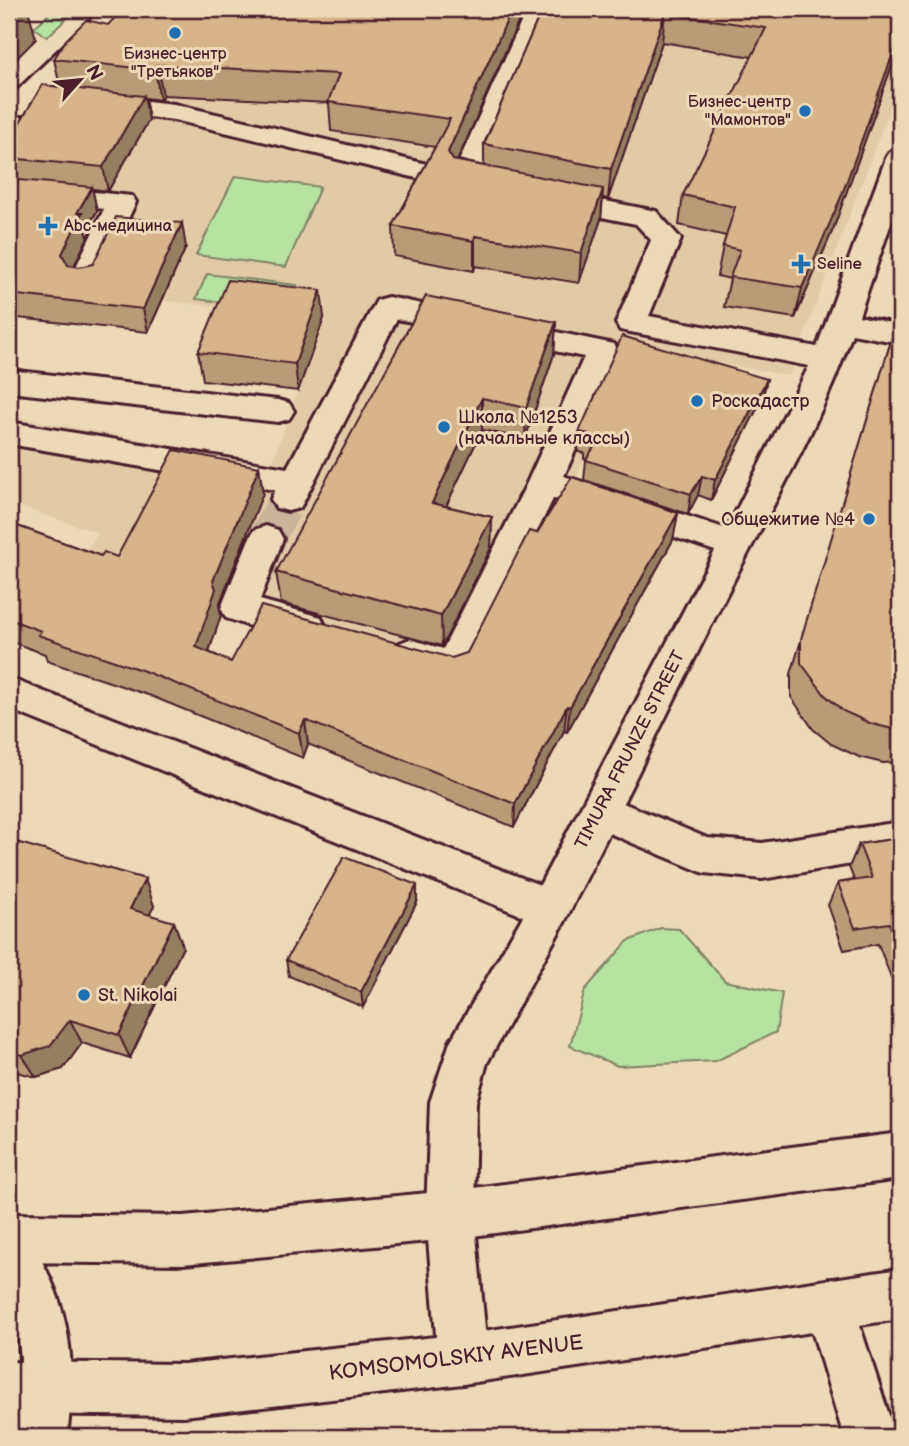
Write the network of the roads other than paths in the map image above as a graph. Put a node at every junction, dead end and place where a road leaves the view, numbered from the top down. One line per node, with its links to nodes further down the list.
1 (116, 9): 3 (street)
2 (539, 9): 11 (street)
3 (27, 95): 4 (street); 6 (street)
4 (9, 115)
5 (900, 158): 9 (street, TIMURA FRUNZE STREET)
6 (421, 171)
7 (9, 191): 8 (street)
8 (85, 279)
9 (842, 322): 10 (street); 11 (street, TIMURA FRUNZE STREET)
10 (896, 334)
11 (828, 359): 17 (street, TIMURA FRUNZE STREET)
12 (9, 381): 13 (street)
13 (278, 411)
14 (9, 433): 15 (street)
15 (543, 485): 16 (street); 17 (street)
16 (266, 539)
17 (736, 545): 19 (street, TIMURA FRUNZE STREET)
18 (9, 692): 21 (street)
19 (599, 811): 20 (street); 21 (street, TIMURA FRUNZE STREET)
20 (900, 839)
21 (550, 908): 23 (street, TIMURA FRUNZE STREET)
22 (900, 1156): 23 (street)
23 (450, 1215): 24 (street); 28 (street, TIMURA FRUNZE STREET)
24 (9, 1238)
25 (9, 1256): 29 (street)
26 (900, 1294): 27 (street, KOMSOMOLSKIY AVENUE)
27 (829, 1304): 28 (street, KOMSOMOLSKIY AVENUE); 30 (street)
28 (463, 1359): 29 (street, KOMSOMOLSKIY AVENUE)
29 (32, 1405)
30 (870, 1437)

